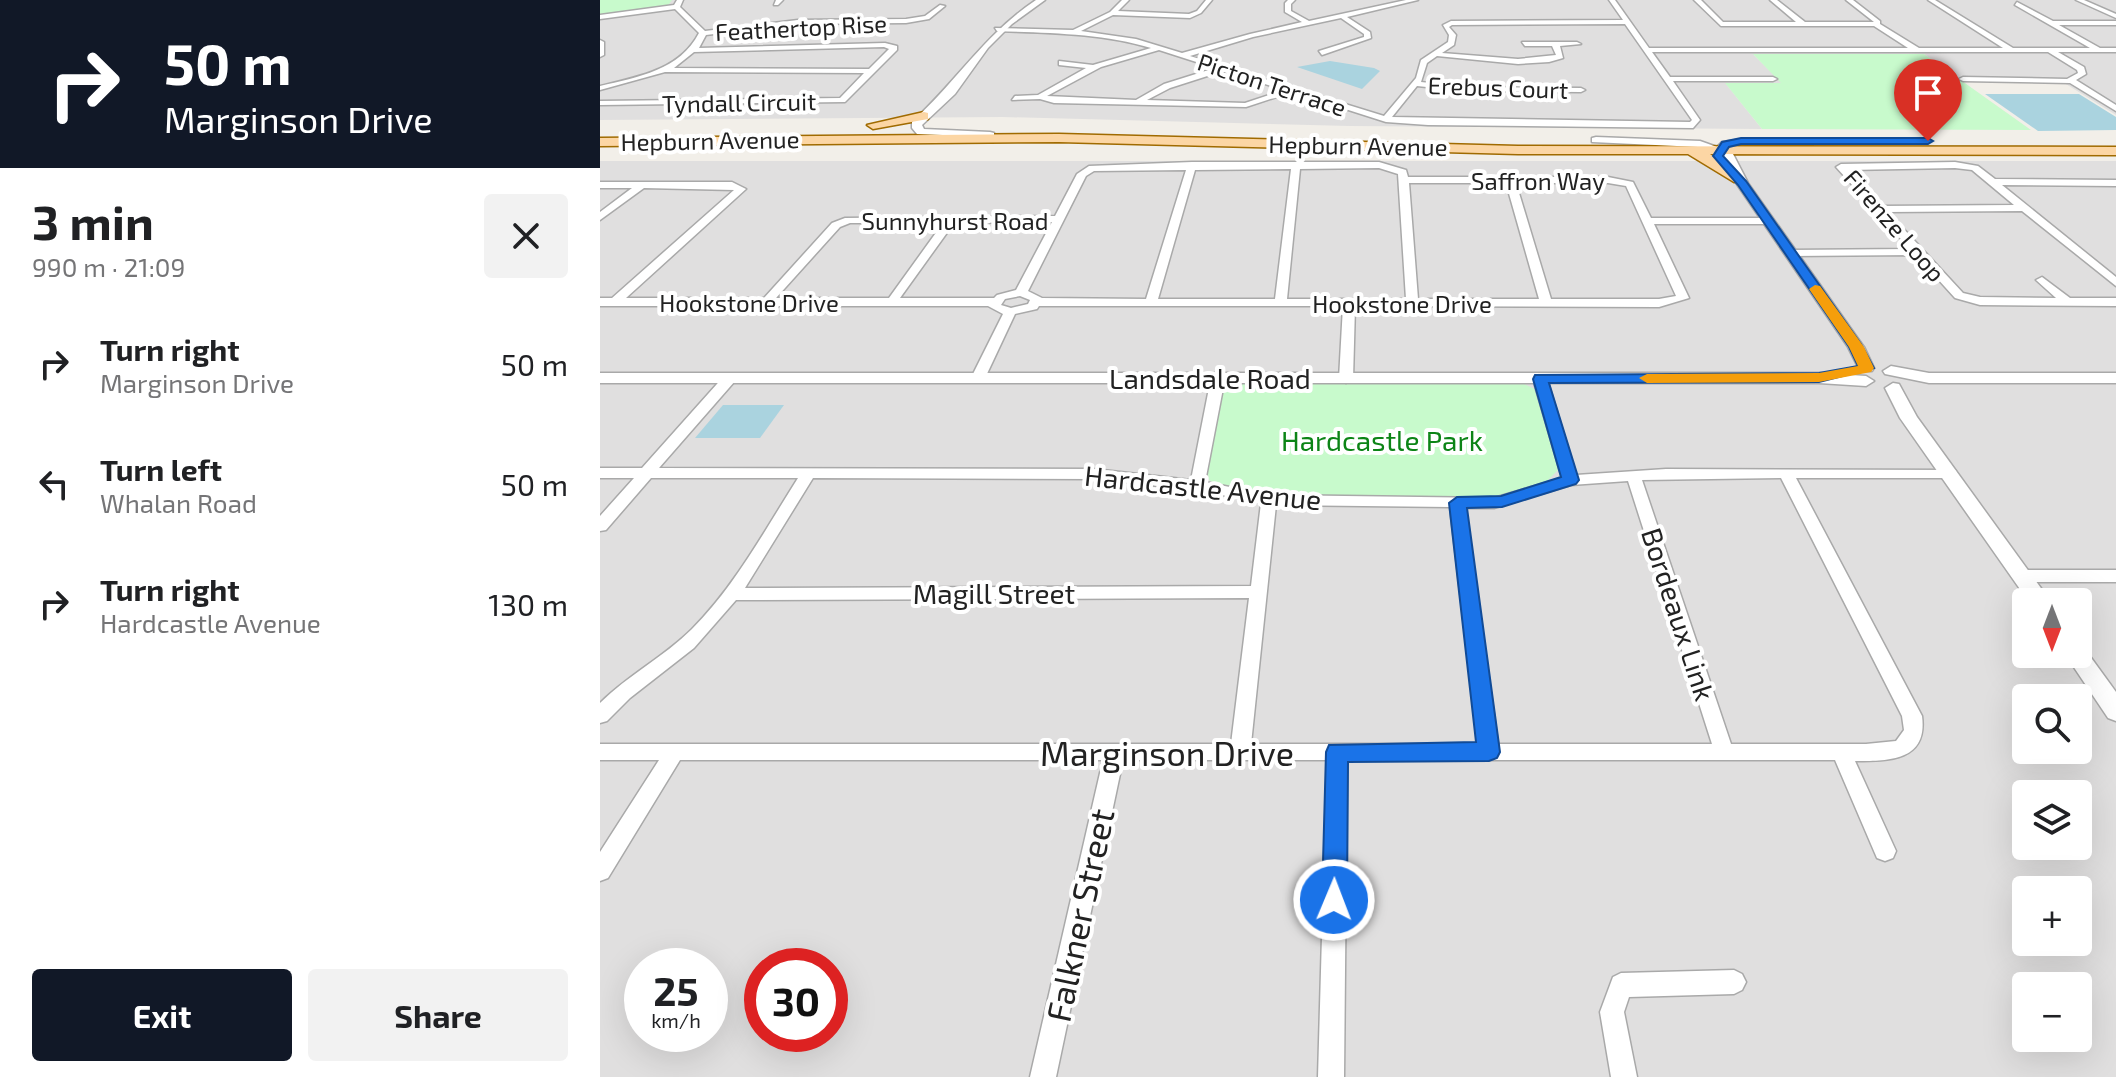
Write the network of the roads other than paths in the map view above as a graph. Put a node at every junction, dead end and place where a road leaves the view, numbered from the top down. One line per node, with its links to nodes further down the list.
1 (1034, 0): 26 (street)
2 (1041, 0): 26 (street)
3 (1126, 0): 16 (street)
4 (1209, 0): 16 (street)
5 (1292, 0): 20 (street)
6 (1415, 0): 17 (street)
7 (1612, 0): 21 (street)
8 (1697, 0): 24 (street)
9 (1773, 0): 24 (street)
10 (1849, 0): 25 (street)
11 (1931, 0): 37 (street)
12 (2079, 0): 18 (street)
13 (678, 3): 19 (street); 28 (street)
14 (2017, 4): 22 (street)
15 (942, 6): 28 (street, Feathertop Rise)
16 (1112, 13): 27 (street)
17 (1342, 16): 20 (street); 41 (street)
18 (2116, 16)
19 (600, 17)
20 (1307, 22): 44 (street)
21 (1627, 22): 35 (street); 42 (street)
22 (2052, 23): 23 (street); 39 (street)
23 (2116, 23)
24 (1803, 24): 25 (street)
25 (1875, 24): 36 (street)
26 (1000, 29): 27 (street, Picton Terrace); 58 (street)
27 (1074, 32): 33 (street, Picton Terrace)
28 (703, 33): 34 (street)
29 (600, 42): 43 (street)
30 (1525, 44): 32 (street)
31 (1577, 44): 32 (street)
32 (1556, 46): 42 (street)
33 (1159, 47): 44 (street, Picton Terrace); 46 (street)
34 (694, 50): 48 (street); 49 (street, Tyndall Circuit)
35 (1647, 50): 36 (street); 50 (street)
36 (1917, 50): 37 (street)
37 (2011, 50): 38 (street)
38 (2049, 50): 39 (street); 53 (street)
39 (2098, 50): 40 (street)
40 (2116, 50)
41 (1322, 53)
42 (1435, 54): 54 (street)
43 (600, 55)
44 (1184, 55): 47 (street, Picton Terrace)
45 (1062, 63): 46 (street)
46 (1093, 67): 59 (street)
47 (1224, 68): 56 (street, Picton Terrace); 61 (street)
48 (664, 70): 49 (street); 55 (street)
49 (871, 71): 62 (street, Tyndall Circuit)
50 (1667, 79): 51 (street); 65 (street, Picton Terrace)
51 (1773, 79)
52 (1963, 79): 53 (street)
53 (2072, 81): 64 (street)
54 (1416, 84): 57 (street, Erebus Court); 65 (street)
55 (600, 88)
56 (1291, 90): 61 (street); 65 (street, Picton Terrace)
57 (1581, 90)
58 (951, 92): 63 (street); 66 (street)
59 (1040, 97): 60 (street); 61 (street)
60 (1015, 98)
61 (1140, 101)
62 (600, 103)
63 (942, 108): 66 (street); 67 (main road)
64 (2116, 109)
65 (1386, 119)
66 (921, 122): 67 (main road, Hepburn Avenue); 68 (main road, Hepburn Avenue); 69 (street); 70 (street)
67 (953, 128): 71 (main road, Hepburn Avenue)
68 (600, 132)
69 (881, 138): 70 (main road, Hepburn Avenue); 74 (main road, Hepburn Avenue)
70 (1059, 138): 76 (main road, Hepburn Avenue)
71 (1596, 140): 72 (main road, Hepburn Avenue); 77 (street)
72 (1741, 141): 73 (main road, Hepburn Avenue); 77 (street)
73 (2116, 141)
74 (600, 142)
75 (1826, 150): 77 (main road, Hepburn Avenue); 78 (main road, Hepburn Avenue); 81 (main road)
76 (1688, 151): 77 (main road, Hepburn Avenue); 81 (main road)
77 (1720, 151): 81 (street)
78 (2116, 151)
79 (1192, 165): 80 (street); 92 (street); 107 (street)
80 (1296, 165): 82 (street); 108 (street)
81 (1737, 175): 94 (street)
82 (1404, 180): 83 (street, Saffron Way); 111 (street)
83 (1510, 180): 93 (street, Saffron Way); 112 (street)
84 (1996, 182): 85 (street); 88 (street); 89 (street, Firenze Loop)
85 (2116, 183)
86 (600, 185): 87 (street)
87 (642, 185): 90 (street); 102 (street)
88 (2026, 208): 89 (street); 98 (street)
89 (1879, 209): 95 (street, Firenze Loop)
90 (600, 217)
91 (951, 219): 92 (street, Sunnyhurst Road); 103 (street, Sunnyhurst Road); 104 (street)
92 (1060, 219): 99 (street)
93 (1650, 221): 94 (street); 112 (street, Hookstone Drive)
94 (1766, 221): 96 (street)
95 (1918, 252): 96 (street); 100 (street, Firenze Loop)
96 (1790, 253): 114 (street)
97 (2042, 280): 100 (street)
98 (2116, 283)
99 (1021, 292): 105 (street); 106 (street)
100 (2066, 301): 109 (street, Firenze Loop)
101 (600, 302): 102 (street, Hookstone Drive)
102 (615, 302): 103 (street, Hookstone Drive)
103 (767, 302): 104 (street, Hookstone Drive)
104 (892, 302): 105 (street, Hookstone Drive)
105 (995, 302): 113 (street)
106 (1036, 302): 107 (street, Hookstone Drive); 113 (street)
107 (1151, 302): 108 (street, Hookstone Drive)
108 (1281, 302): 110 (street, Hookstone Drive)
109 (2116, 302)
110 (1349, 303): 111 (street, Hookstone Drive); 122 (street)
111 (1412, 303): 112 (street, Hookstone Drive)
112 (1546, 303)
113 (1010, 312): 118 (street)
114 (1856, 347): 115 (street); 120 (street)
115 (1867, 376): 120 (street, Landsdale Road); 123 (street, Landsdale Road); 124 (street)
116 (600, 378): 117 (street, Landsdale Road)
117 (730, 378): 118 (street, Landsdale Road); 126 (street)
118 (978, 378): 119 (street, Landsdale Road)
119 (1218, 378): 122 (street, Landsdale Road); 132 (street)
120 (1892, 378): 121 (street, Landsdale Road); 124 (street)
121 (2116, 378)
122 (1346, 379): 123 (street, Landsdale Road)
123 (1540, 379): 131 (street)
124 (1909, 418): 127 (street)
125 (600, 473): 126 (street, Hardcastle Avenue)
126 (645, 473): 128 (street, Hardcastle Avenue); 135 (street)
127 (1950, 473): 129 (street, Hardcastle Avenue); 136 (street)
128 (808, 474): 132 (street, Hardcastle Avenue); 140 (street)
129 (1786, 474): 130 (street, Hardcastle Avenue); 150 (street, Marginson Drive)
130 (1634, 478): 131 (street, Hardcastle Avenue); 144 (street, Bordeaux Link)
131 (1570, 480): 134 (street, Hardcastle Avenue)
132 (1197, 485): 133 (street, Hardcastle Avenue)
133 (1269, 500): 134 (street, Hardcastle Avenue); 139 (street)
134 (1457, 503): 149 (street)
135 (600, 526)
136 (2022, 576): 137 (street); 138 (street)
137 (2116, 576)
138 (2030, 588)
139 (1258, 592): 140 (street, Magill Street); 147 (street)
140 (730, 594): 143 (street)
141 (2086, 668): 142 (street)
142 (2116, 711)
143 (600, 715)
144 (1724, 751): 149 (street, Marginson Drive); 150 (street, Marginson Drive)
145 (600, 752): 146 (street, Marginson Drive)
146 (675, 752): 151 (street, Marginson Drive); 153 (street)
147 (1240, 752): 148 (street, Marginson Drive); 151 (street, Marginson Drive)
148 (1337, 752): 149 (street, Marginson Drive); 156 (street)
149 (1489, 752)
150 (1841, 752): 152 (street)
151 (1115, 753): 155 (street, Falkner Street)
152 (1885, 851)
153 (600, 871)
154 (1734, 982): 157 (street)
155 (1043, 1077)
156 (1331, 1077)
157 (1624, 1077)

